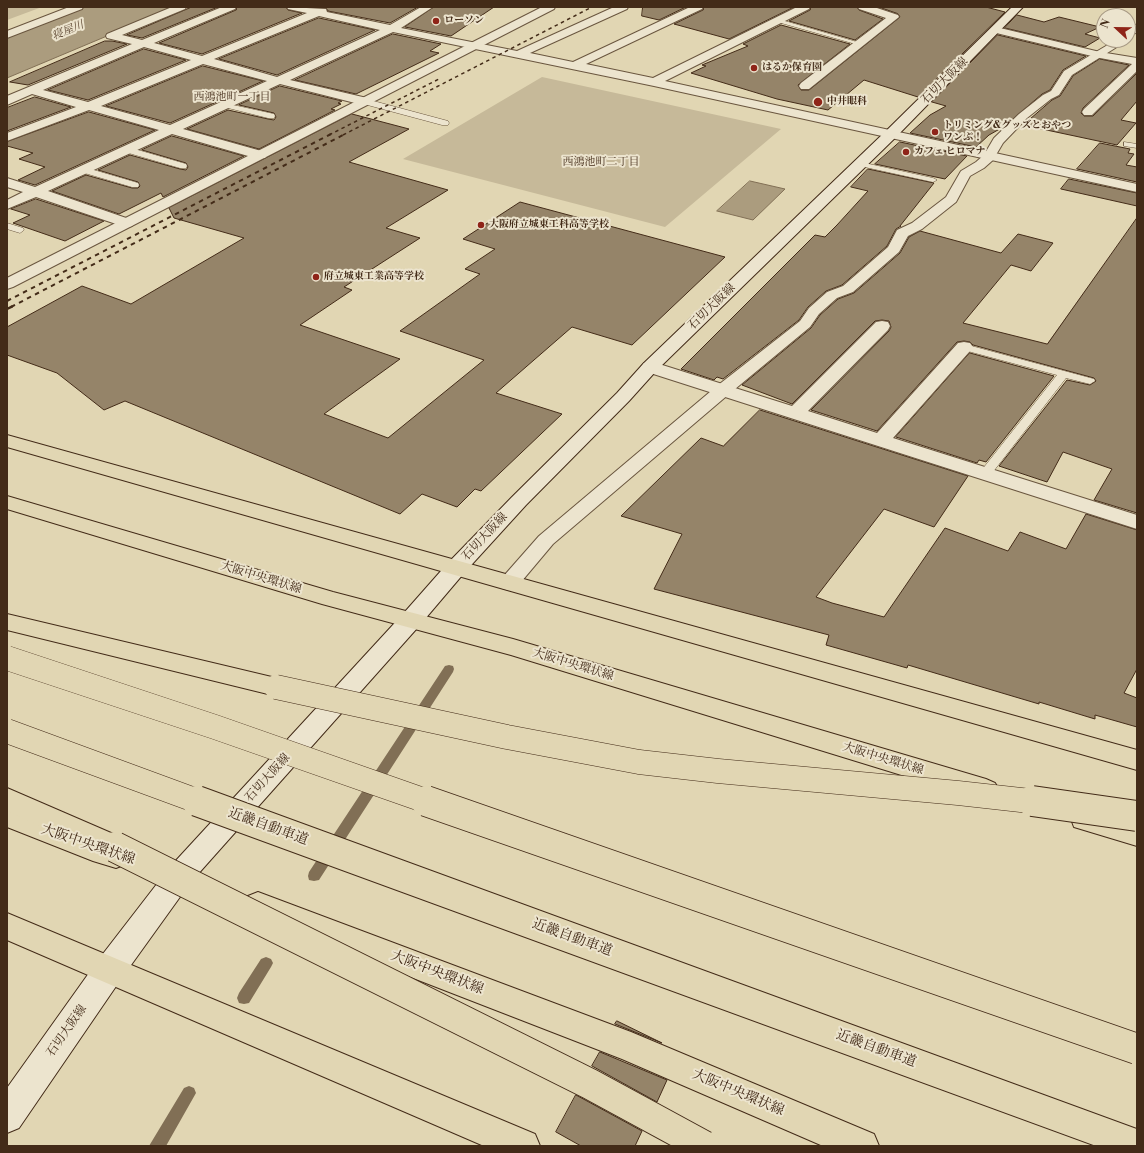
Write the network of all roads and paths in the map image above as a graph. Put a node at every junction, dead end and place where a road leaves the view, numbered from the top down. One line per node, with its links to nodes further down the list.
1 (78, 7): 17 (street)
2 (181, 7): 18 (street)
3 (231, 7): 18 (street)
4 (292, 7): 13 (street)
5 (330, 7): 13 (street)
6 (428, 7): 15 (street)
7 (550, 7): 20 (street)
8 (622, 7): 22 (street)
9 (698, 7): 27 (street)
10 (805, 7): 14 (street)
11 (863, 7): 19 (street)
12 (1018, 7): 16 (street, 石切大阪線)
13 (319, 13): 15 (street); 24 (street)
14 (776, 20): 19 (lane); 29 (street)
15 (393, 28): 20 (street); 28 (street)
16 (996, 30): 23 (street); 40 (street, 石切大阪線)
17 (7, 34)
18 (145, 44): 24 (street); 31 (street)
19 (861, 44): 30 (street)
20 (475, 45): 22 (street); 33 (street)
21 (1111, 48): 23 (street)
22 (519, 54): 27 (street)
23 (1100, 55): 25 (street); 46 (street)
24 (203, 60): 28 (street); 35 (street)
25 (1137, 61)
26 (1137, 65): 36 (street)
27 (576, 66): 29 (street)
28 (280, 81): 33 (street); 34 (street)
29 (654, 82): 40 (street)
30 (805, 86)
31 (31, 90): 32 (street); 35 (street)
32 (7, 101)
33 (363, 101): 38 (lane); 45 (street)
34 (227, 105): 37 (lane); 39 (street)
35 (87, 107): 39 (street); 41 (street)
36 (1088, 112)
37 (272, 116)
38 (445, 123)
39 (172, 129): 44 (street); 45 (street)
40 (891, 134): 46 (street); 47 (street, 石切大阪線)
41 (7, 137)
42 (1127, 144): 43 (lane)
43 (1137, 146)
44 (128, 150): 48 (lane); 49 (street)
45 (260, 154): 56 (street)
46 (989, 157): 53 (street); 65 (street)
47 (860, 164): 50 (lane); 62 (street, 石切大阪線)
48 (183, 166)
49 (84, 170): 52 (lane); 54 (street)
50 (933, 180)
51 (7, 182): 54 (street)
52 (135, 185)
53 (1137, 188)
54 (37, 192): 55 (street); 56 (street)
55 (7, 205)
56 (127, 223): 59 (street)
57 (7, 226): 58 (lane)
58 (20, 230)
59 (7, 284)
60 (882, 326): 66 (street)
61 (964, 347): 63 (lane); 67 (street)
62 (650, 367): 65 (street); 72 (street, 石切大阪線)
63 (1064, 373): 64 (lane); 69 (lane)
64 (1090, 380)
65 (723, 390): 66 (street); 73 (street)
66 (795, 413): 67 (street)
67 (881, 440): 69 (street)
68 (7, 441): 72 (main road)
69 (985, 474): 71 (street)
70 (7, 502): 74 (main road, 大阪中央環状線)
71 (1137, 522)
72 (456, 568): 73 (main road); 74 (street, 石切大阪線)
73 (509, 583): 78 (main road)
74 (411, 620): 82 (main road, 大阪中央環状線); 83 (street, 石切大阪線)
75 (7, 622): 81 (main road, bridge)
76 (7, 658): 86 (main road, bridge)
77 (7, 731): 88 (main road, 近畿自動車道, bridge)
78 (1137, 760)
79 (7, 799): 90 (main road, bridge)
80 (7, 815): 83 (main road, 大阪中央環状線)
81 (1137, 816)
82 (1137, 835)
83 (180, 875): 85 (street, 石切大阪線); 91 (main road, 大阪中央環状線)
84 (7, 926): 85 (main road)
85 (110, 970): 87 (street, 石切大阪線); 89 (main road)
86 (1137, 1049)
87 (7, 1116)
88 (1137, 1145)
89 (523, 1146)
90 (704, 1146)
91 (862, 1146)

